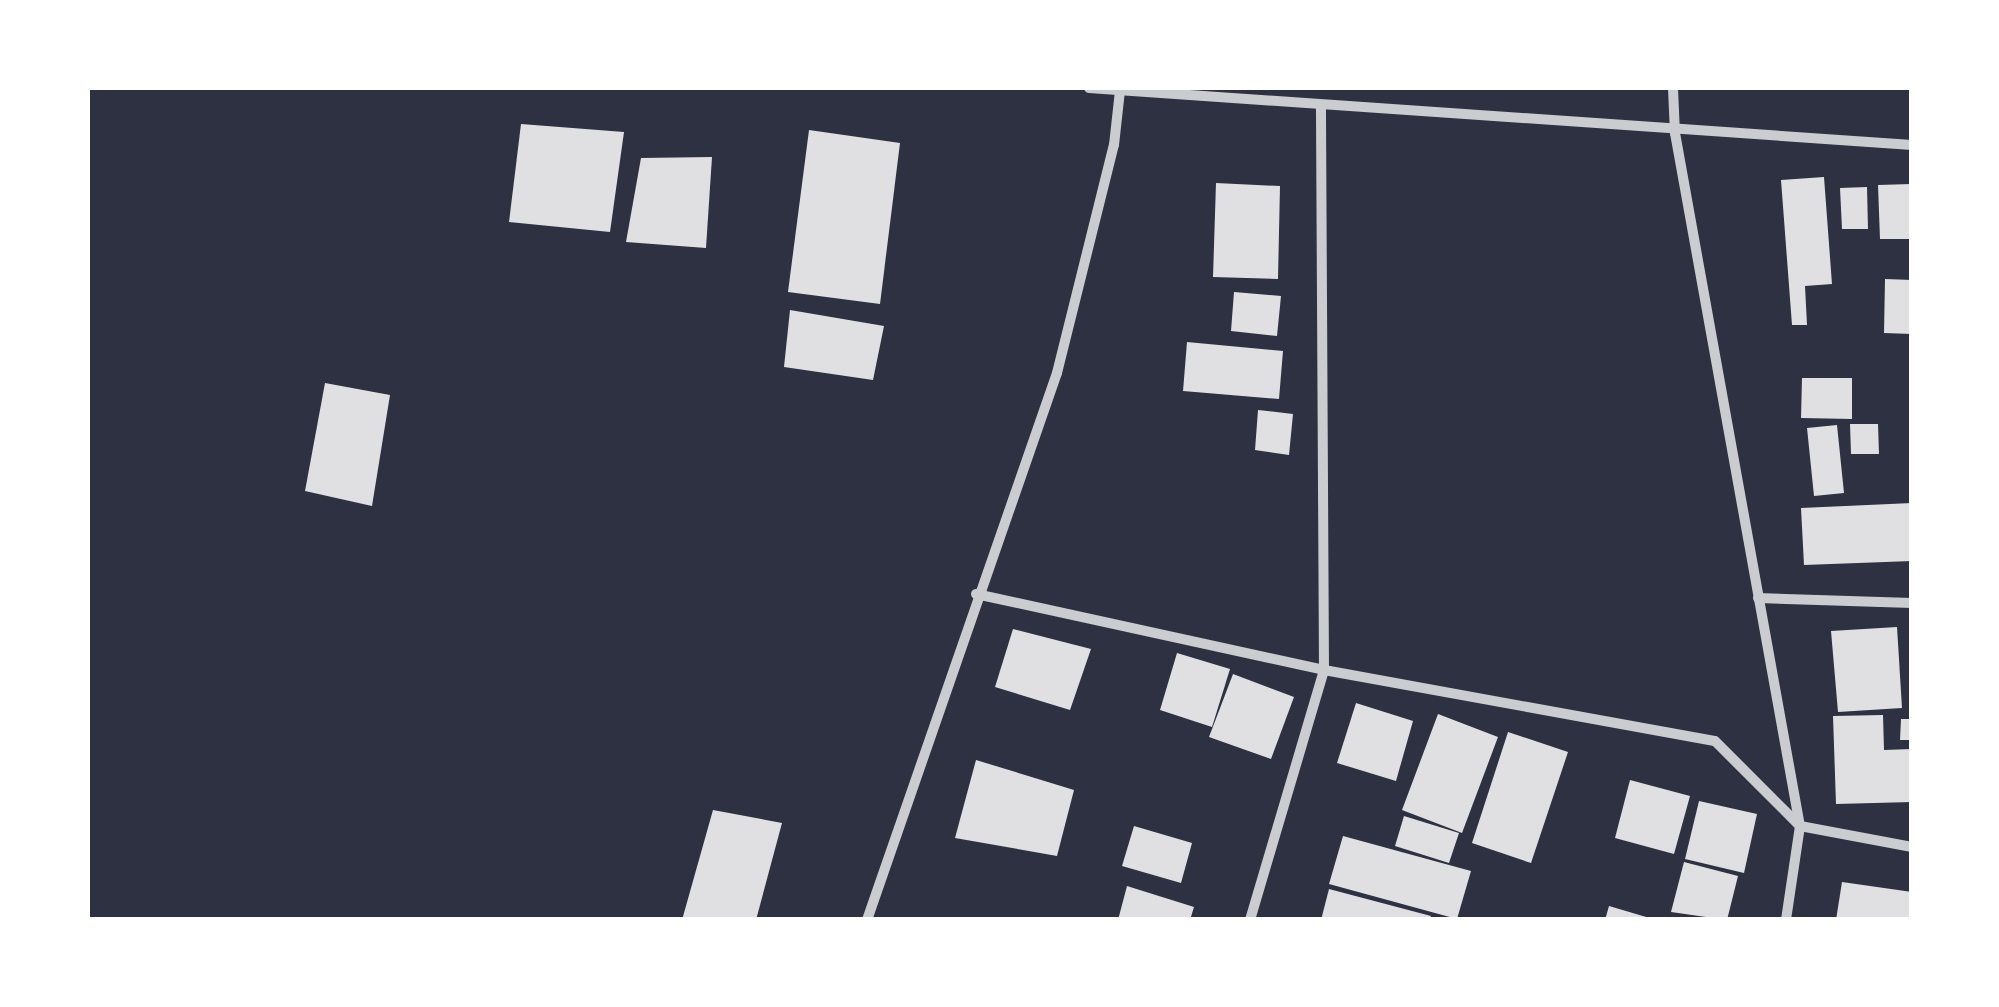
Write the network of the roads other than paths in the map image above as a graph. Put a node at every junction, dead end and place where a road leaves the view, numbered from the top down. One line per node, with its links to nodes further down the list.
1 (1089, 88): 3 (street)
2 (1673, 88): 5 (street)
3 (1120, 90): 4 (street); 7 (street)
4 (1321, 108): 5 (street); 10 (street)
5 (1675, 133): 6 (street); 8 (street)
6 (1912, 145)
7 (976, 594): 10 (street); 13 (street)
8 (1758, 598): 9 (street); 11 (street)
9 (1912, 603)
10 (1324, 670): 11 (street); 14 (street)
11 (1800, 826): 12 (street); 15 (street)
12 (1912, 846)
13 (867, 920)
14 (1250, 920)
15 (1786, 920)

